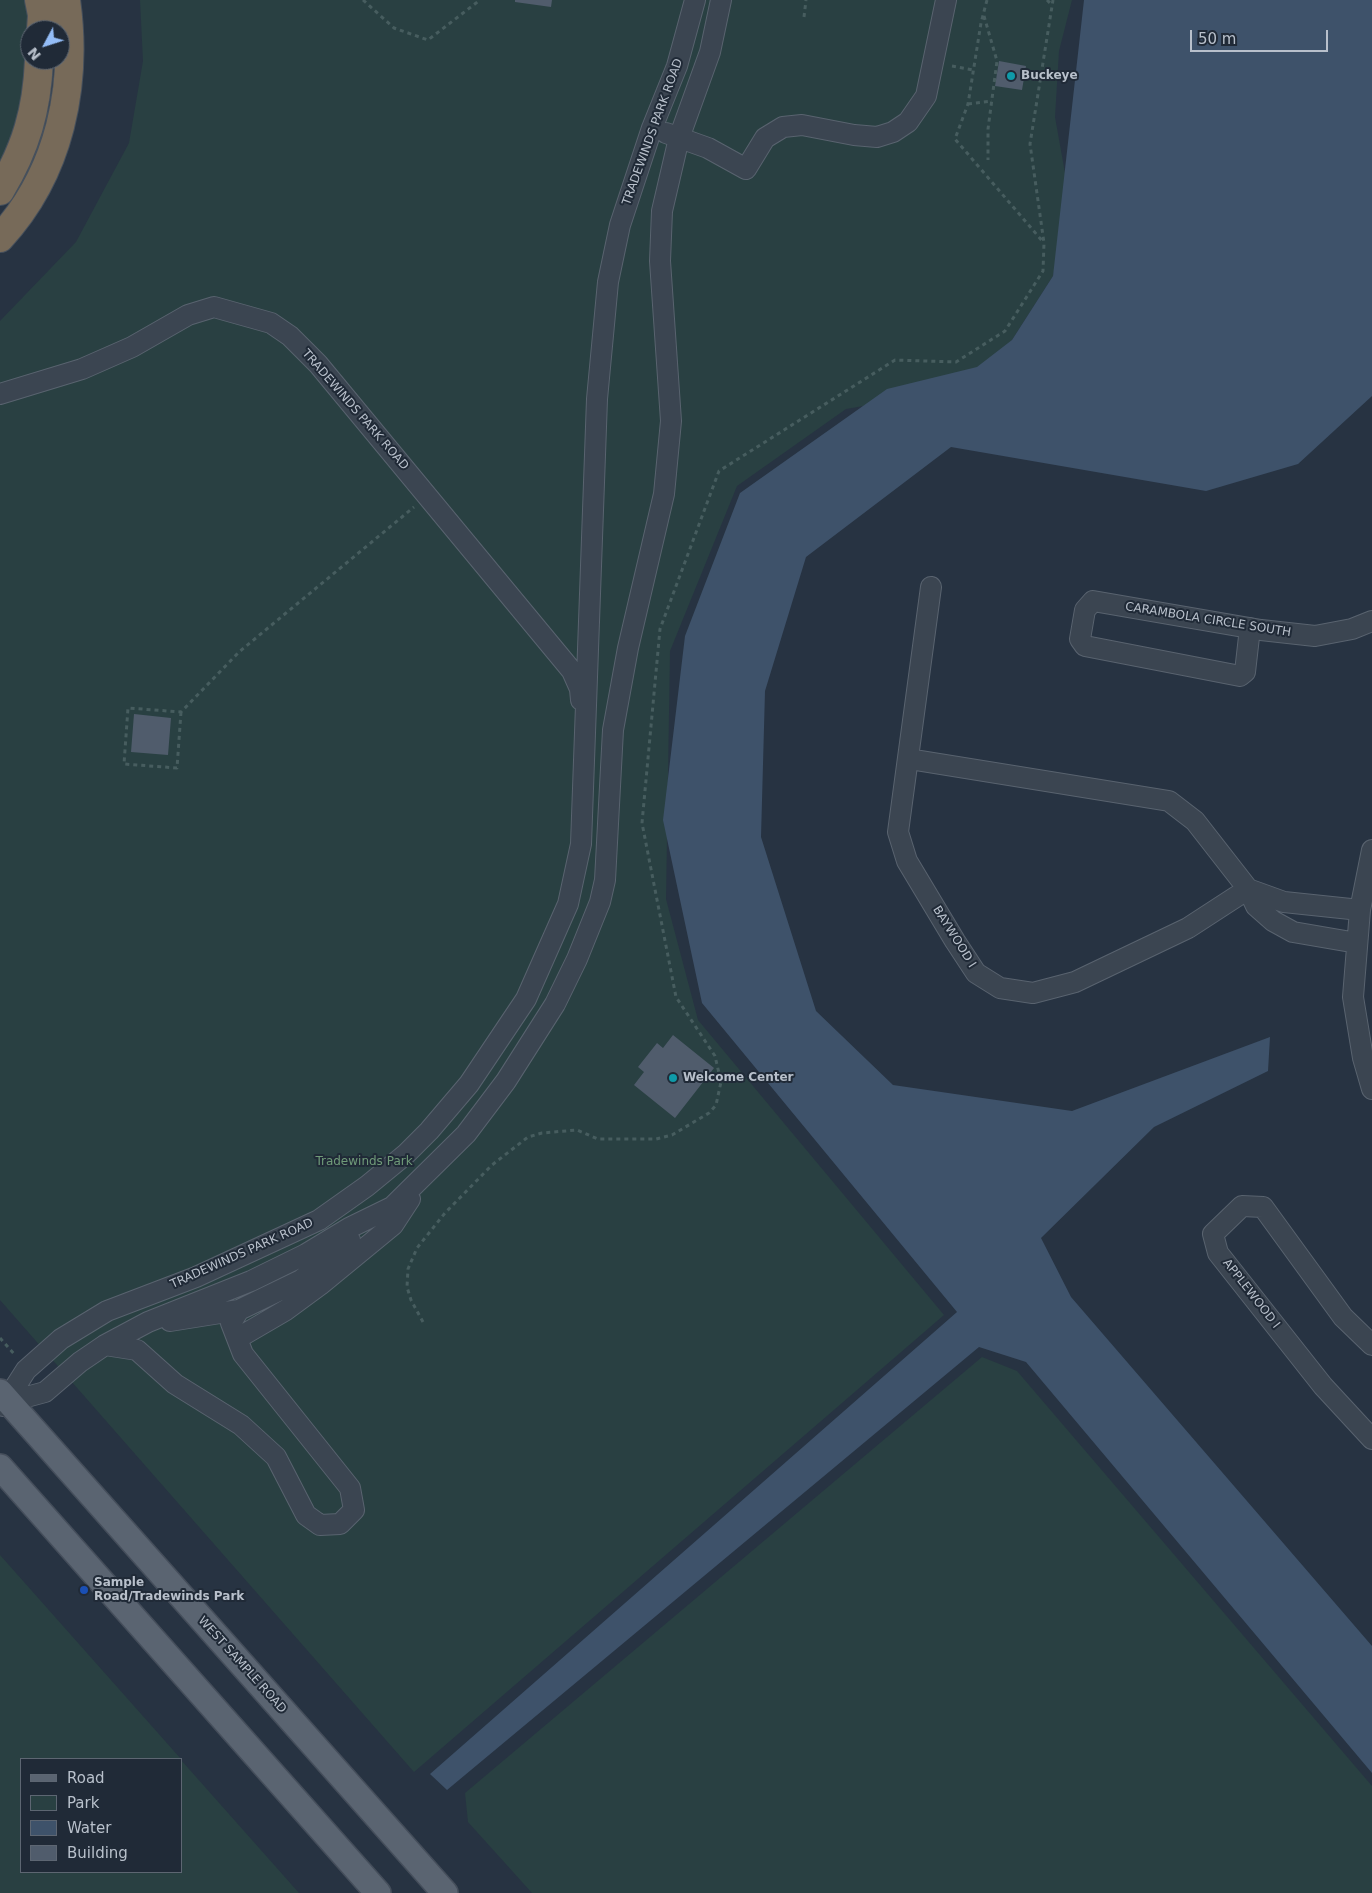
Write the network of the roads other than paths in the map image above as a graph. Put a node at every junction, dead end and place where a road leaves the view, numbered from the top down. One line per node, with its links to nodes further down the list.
1 (39, 0): 6 (highway)
2 (66, 0): 11 (highway)
3 (695, 0): 8 (street, TRADEWINDS PARK ROAD)
4 (721, 0): 9 (street, TRADEWINDS PARK ROAD)
5 (946, 0): 9 (street)
6 (42, 20)
7 (38, 70): 10 (highway)
8 (652, 128): 9 (street); 16 (street, TRADEWINDS PARK ROAD)
9 (679, 138): 17 (street, TRADEWINDS PARK ROAD)
10 (0, 191)
11 (0, 238)
12 (0, 394): 18 (street, TRADEWINDS PARK ROAD)
13 (932, 587): 19 (street, BAYWOOD I)
14 (1372, 621): 15 (street, CARAMBOLA CIRCLE SOUTH)
15 (1250, 628): 15 (street, CARAMBOLA CIRCLE SOUTH)
16 (586, 713): 17 (street); 18 (street, TRADEWINDS PARK ROAD)
17 (614, 730): 25 (street, TRADEWINDS PARK ROAD)
18 (585, 743): 27 (street, TRADEWINDS PARK ROAD)
19 (909, 759): 21 (street); 21 (street, BAYWOOD I)
20 (1372, 850): 22 (street)
21 (1248, 889): 22 (street); 23 (street)
22 (1360, 910): 23 (street)
23 (1358, 942): 24 (street)
24 (1372, 1089)
25 (426, 1174): 26 (street, TRADEWINDS PARK ROAD); 31 (street)
26 (392, 1207): 28 (street, TRADEWINDS PARK ROAD); 29 (street, TRADEWINDS PARK ROAD)
27 (319, 1220): 28 (street); 34 (street, TRADEWINDS PARK ROAD)
28 (332, 1239): 30 (street, TRADEWINDS PARK ROAD)
29 (239, 1310): 30 (street, TRADEWINDS PARK ROAD); 31 (street)
30 (148, 1322): 32 (street, TRADEWINDS PARK ROAD)
31 (238, 1338): 32 (street)
32 (105, 1345): 34 (street, TRADEWINDS PARK ROAD)
33 (1372, 1345): 35 (street, APPLEWOOD I)
34 (3, 1401): 38 (main road, WEST SAMPLE ROAD)
35 (1372, 1439)
36 (0, 1467): 37 (main road)
37 (378, 1893)
38 (445, 1893)

